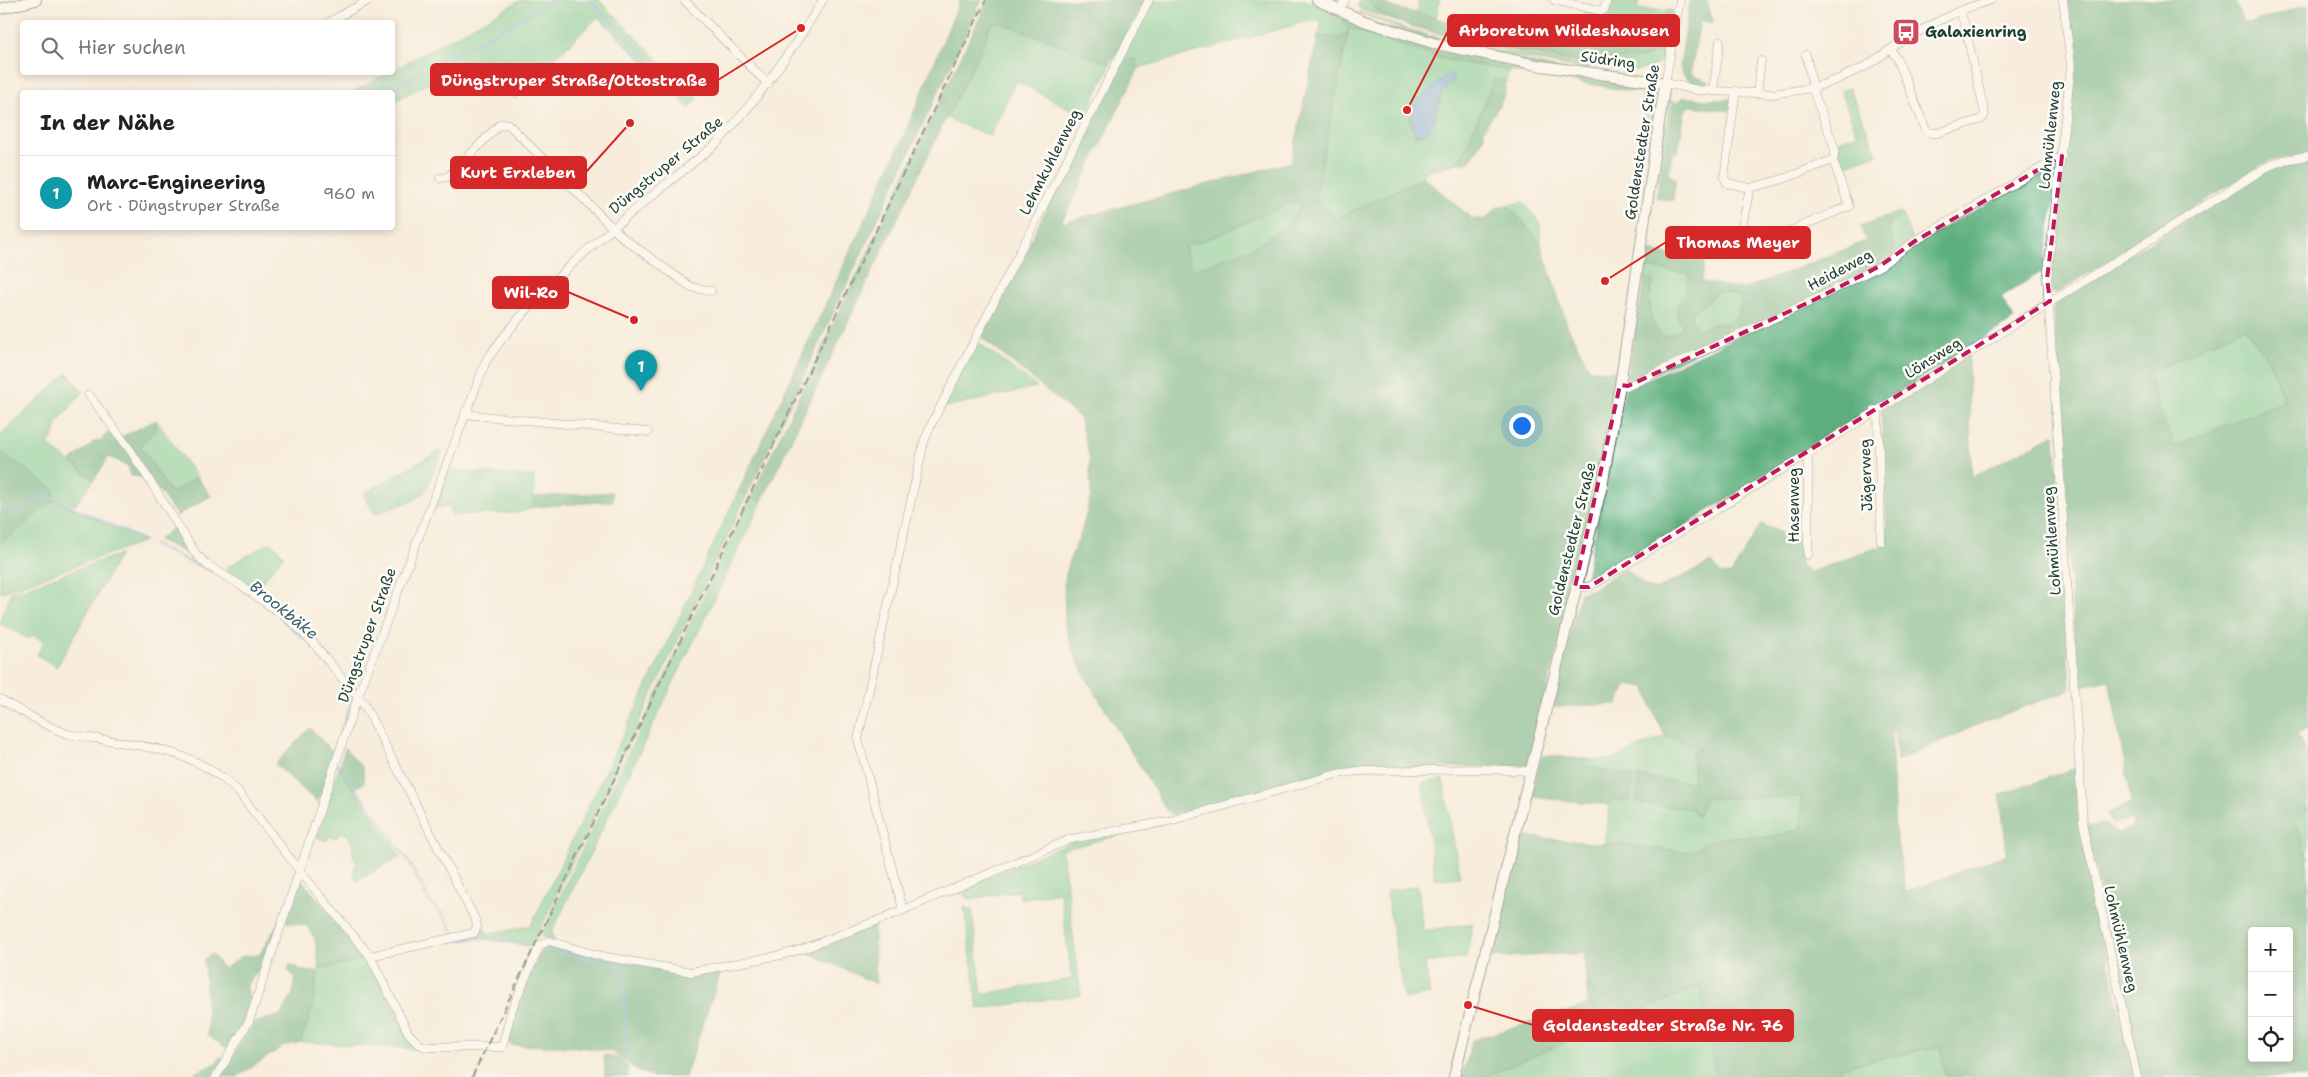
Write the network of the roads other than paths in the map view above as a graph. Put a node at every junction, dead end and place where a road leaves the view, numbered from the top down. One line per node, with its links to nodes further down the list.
1 (36, 0): 13 (main road)
2 (369, 0): 16 (street)
3 (684, 0): 22 (street)
4 (823, 0): 22 (street, Düngstruper Straße)
5 (1149, 0): 48 (street, Lehmkuhlenweg)
6 (1317, 0): 14 (main road, Südring)
7 (1345, 0): 14 (street)
8 (1554, 0): 9 (street)
9 (1606, 0)
10 (1680, 0): 21 (street, Goldenstedter Straße)
11 (1991, 0): 15 (street)
12 (2063, 0): 27 (street, Lohmühlenweg)
13 (0, 9)
14 (1340, 10): 21 (main road, Südring)
15 (1959, 11): 18 (street); 18 (street)
16 (332, 20)
17 (1720, 41): 24 (street)
18 (1891, 50): 23 (street)
19 (1806, 55): 23 (street)
20 (1761, 61): 26 (street)
21 (1665, 83): 24 (street); 35 (main road, Goldenstedter Straße)
22 (768, 84): 32 (street, Düngstruper Straße)
23 (1813, 87): 26 (street); 29 (street)
24 (1712, 91): 25 (street)
25 (1736, 91): 26 (street); 31 (street)
26 (1757, 93)
27 (2062, 156): 34 (street, Lohmühlenweg); 35 (street, Heideweg)
28 (2308, 156): 34 (street, Lönsweg)
29 (1833, 160): 31 (street); 31 (street)
30 (440, 178): 32 (street)
31 (1750, 188)
32 (613, 228): 33 (street, Düngstruper Straße); 38 (street, Düngstruper Straße)
33 (711, 291)
34 (2050, 301): 37 (street, Lönsweg); 52 (street, Lohmühlenweg)
35 (1620, 385): 43 (main road, Goldenstedter Straße)
36 (89, 396): 44 (street)
37 (1875, 410): 40 (street, Lönsweg); 41 (street, Jägerweg)
38 (465, 412): 39 (street); 44 (street, Düngstruper Straße)
39 (648, 432)
40 (1806, 455): 42 (street, Hasenweg); 43 (street, Lönsweg)
41 (1882, 541)
42 (1808, 556)
43 (1575, 587): 46 (main road, Goldenstedter Straße)
44 (358, 696): 47 (street, Düngstruper Straße); 49 (street)
45 (0, 698): 47 (street)
46 (1529, 771): 48 (street); 51 (main road, Goldenstedter Straße)
47 (301, 870): 49 (street); 50 (street, Düngstruper Straße)
48 (903, 910): 49 (street)
49 (370, 956)
50 (216, 1077)
51 (1454, 1077)
52 (2137, 1077)

